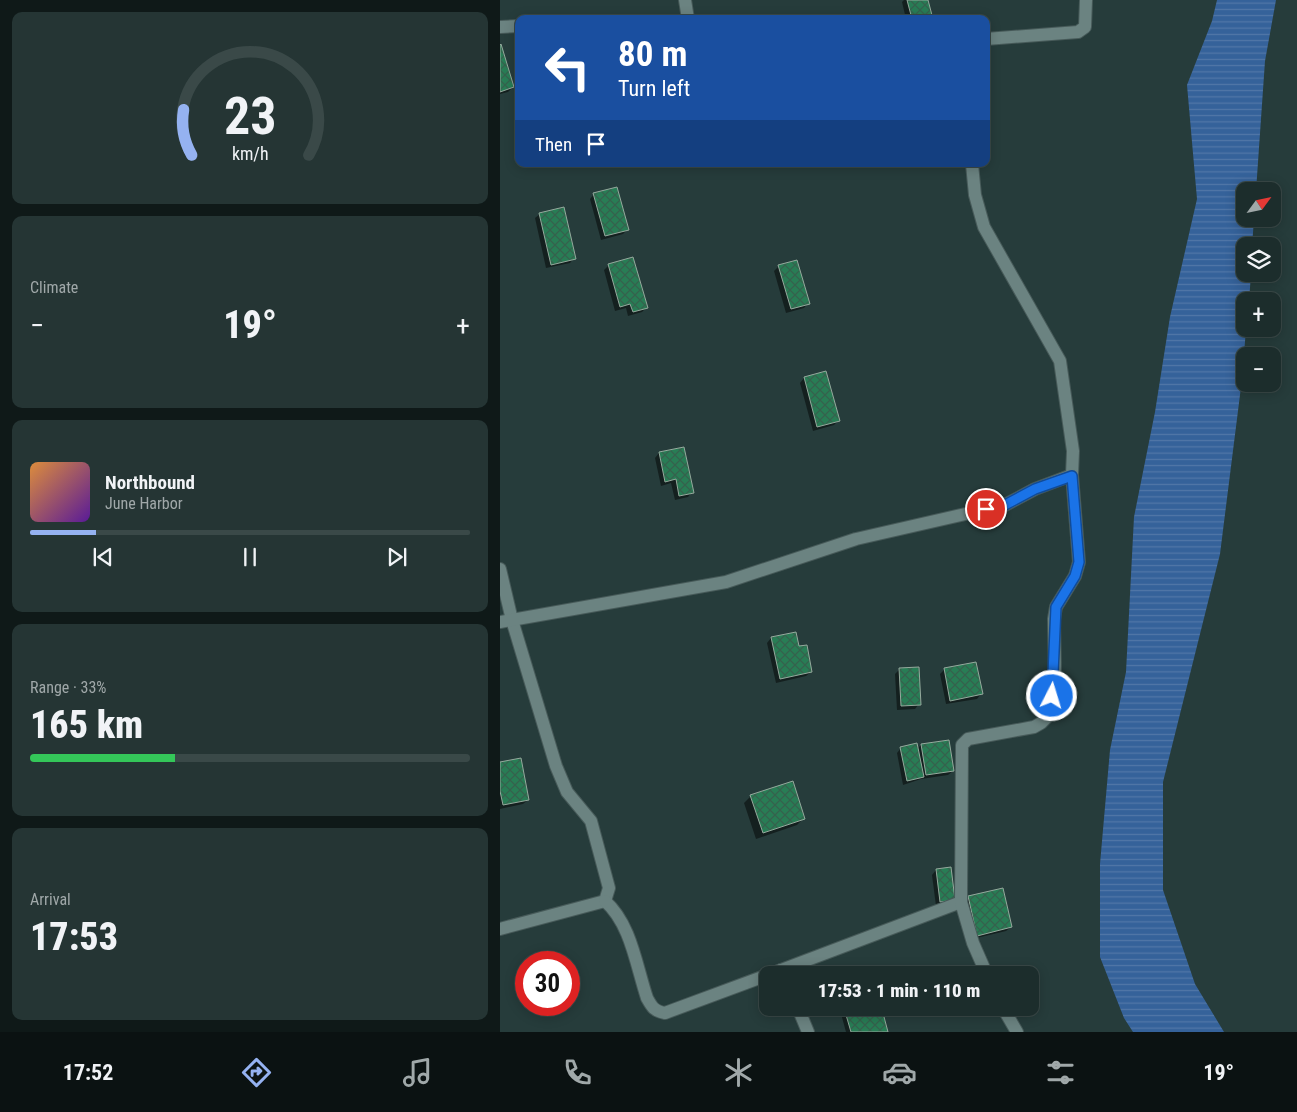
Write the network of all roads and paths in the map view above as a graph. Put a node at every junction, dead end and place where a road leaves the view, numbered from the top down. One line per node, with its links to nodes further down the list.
1 (685, 0): 3 (street)
2 (1086, 0): 6 (street)
3 (687, 15)
4 (501, 24): 5 (street)
5 (515, 26)
6 (990, 39)
7 (972, 167): 8 (street)
8 (1072, 476): 10 (street); 12 (street)
9 (500, 569): 10 (street)
10 (506, 621): 11 (street)
11 (605, 901): 13 (street); 16 (street)
12 (961, 902): 14 (street); 15 (street)
13 (500, 929)
14 (797, 966)
15 (983, 966)
16 (759, 980)
17 (801, 1016): 19 (street)
18 (1008, 1016): 20 (street)
19 (808, 1032)
20 (1017, 1032)

